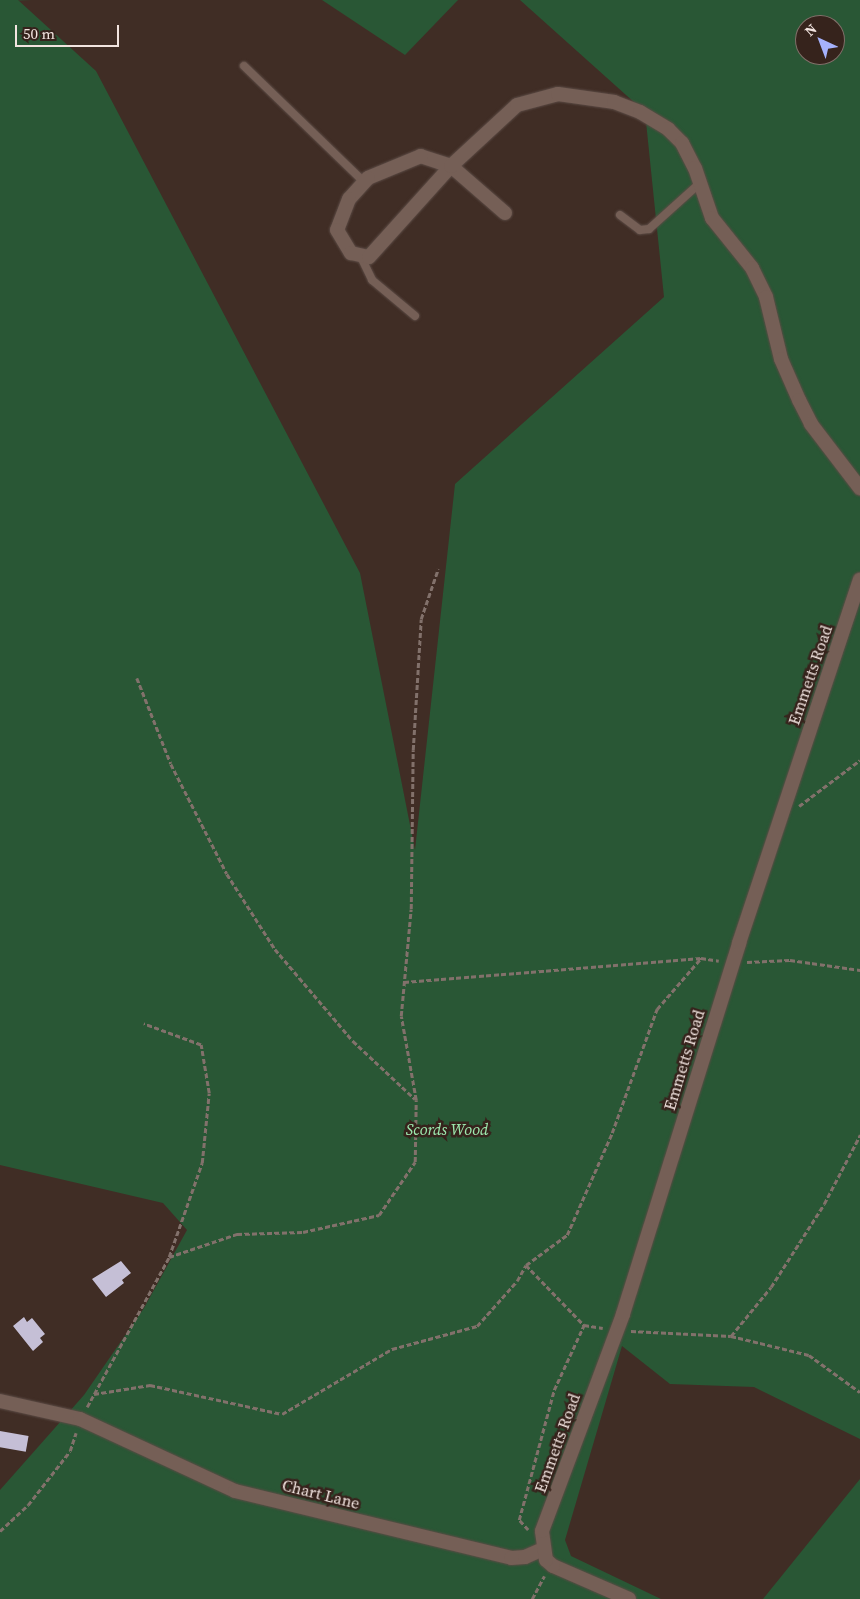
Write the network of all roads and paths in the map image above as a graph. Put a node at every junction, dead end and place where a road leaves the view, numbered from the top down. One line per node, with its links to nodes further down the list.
1 (244, 66): 3 (lane)
2 (451, 166): 3 (street); 4 (street); 5 (street); 7 (street)
3 (364, 182): 7 (street)
4 (700, 183): 6 (lane); 9 (street)
5 (505, 213)
6 (620, 215)
7 (360, 255): 8 (lane)
8 (415, 316)
9 (860, 488)
10 (438, 569): 18 (path)
11 (860, 580): 14 (street, Emmetts Road)
12 (137, 678): 20 (path)
13 (860, 760): 14 (path)
14 (780, 820): 16 (street, Emmetts Road)
15 (701, 958): 16 (path); 18 (path); 23 (path)
16 (732, 963): 17 (path); 25 (street, Emmetts Road)
17 (860, 970)
18 (404, 982): 20 (path)
19 (144, 1024): 22 (path)
20 (416, 1100): 22 (path)
21 (860, 1135): 26 (path)
22 (169, 1257): 23 (path)
23 (526, 1264): 24 (path)
24 (584, 1325): 25 (path); 31 (path)
25 (618, 1330): 26 (path); 31 (street, Emmetts Road)
26 (732, 1336): 27 (path)
27 (860, 1392)
28 (0, 1401): 29 (street, Chart Lane)
29 (80, 1419): 30 (path); 31 (street, Chart Lane)
30 (0, 1531)
31 (543, 1549): 34 (street)
32 (546, 1570): 33 (path)
33 (532, 1599)
34 (629, 1599)

